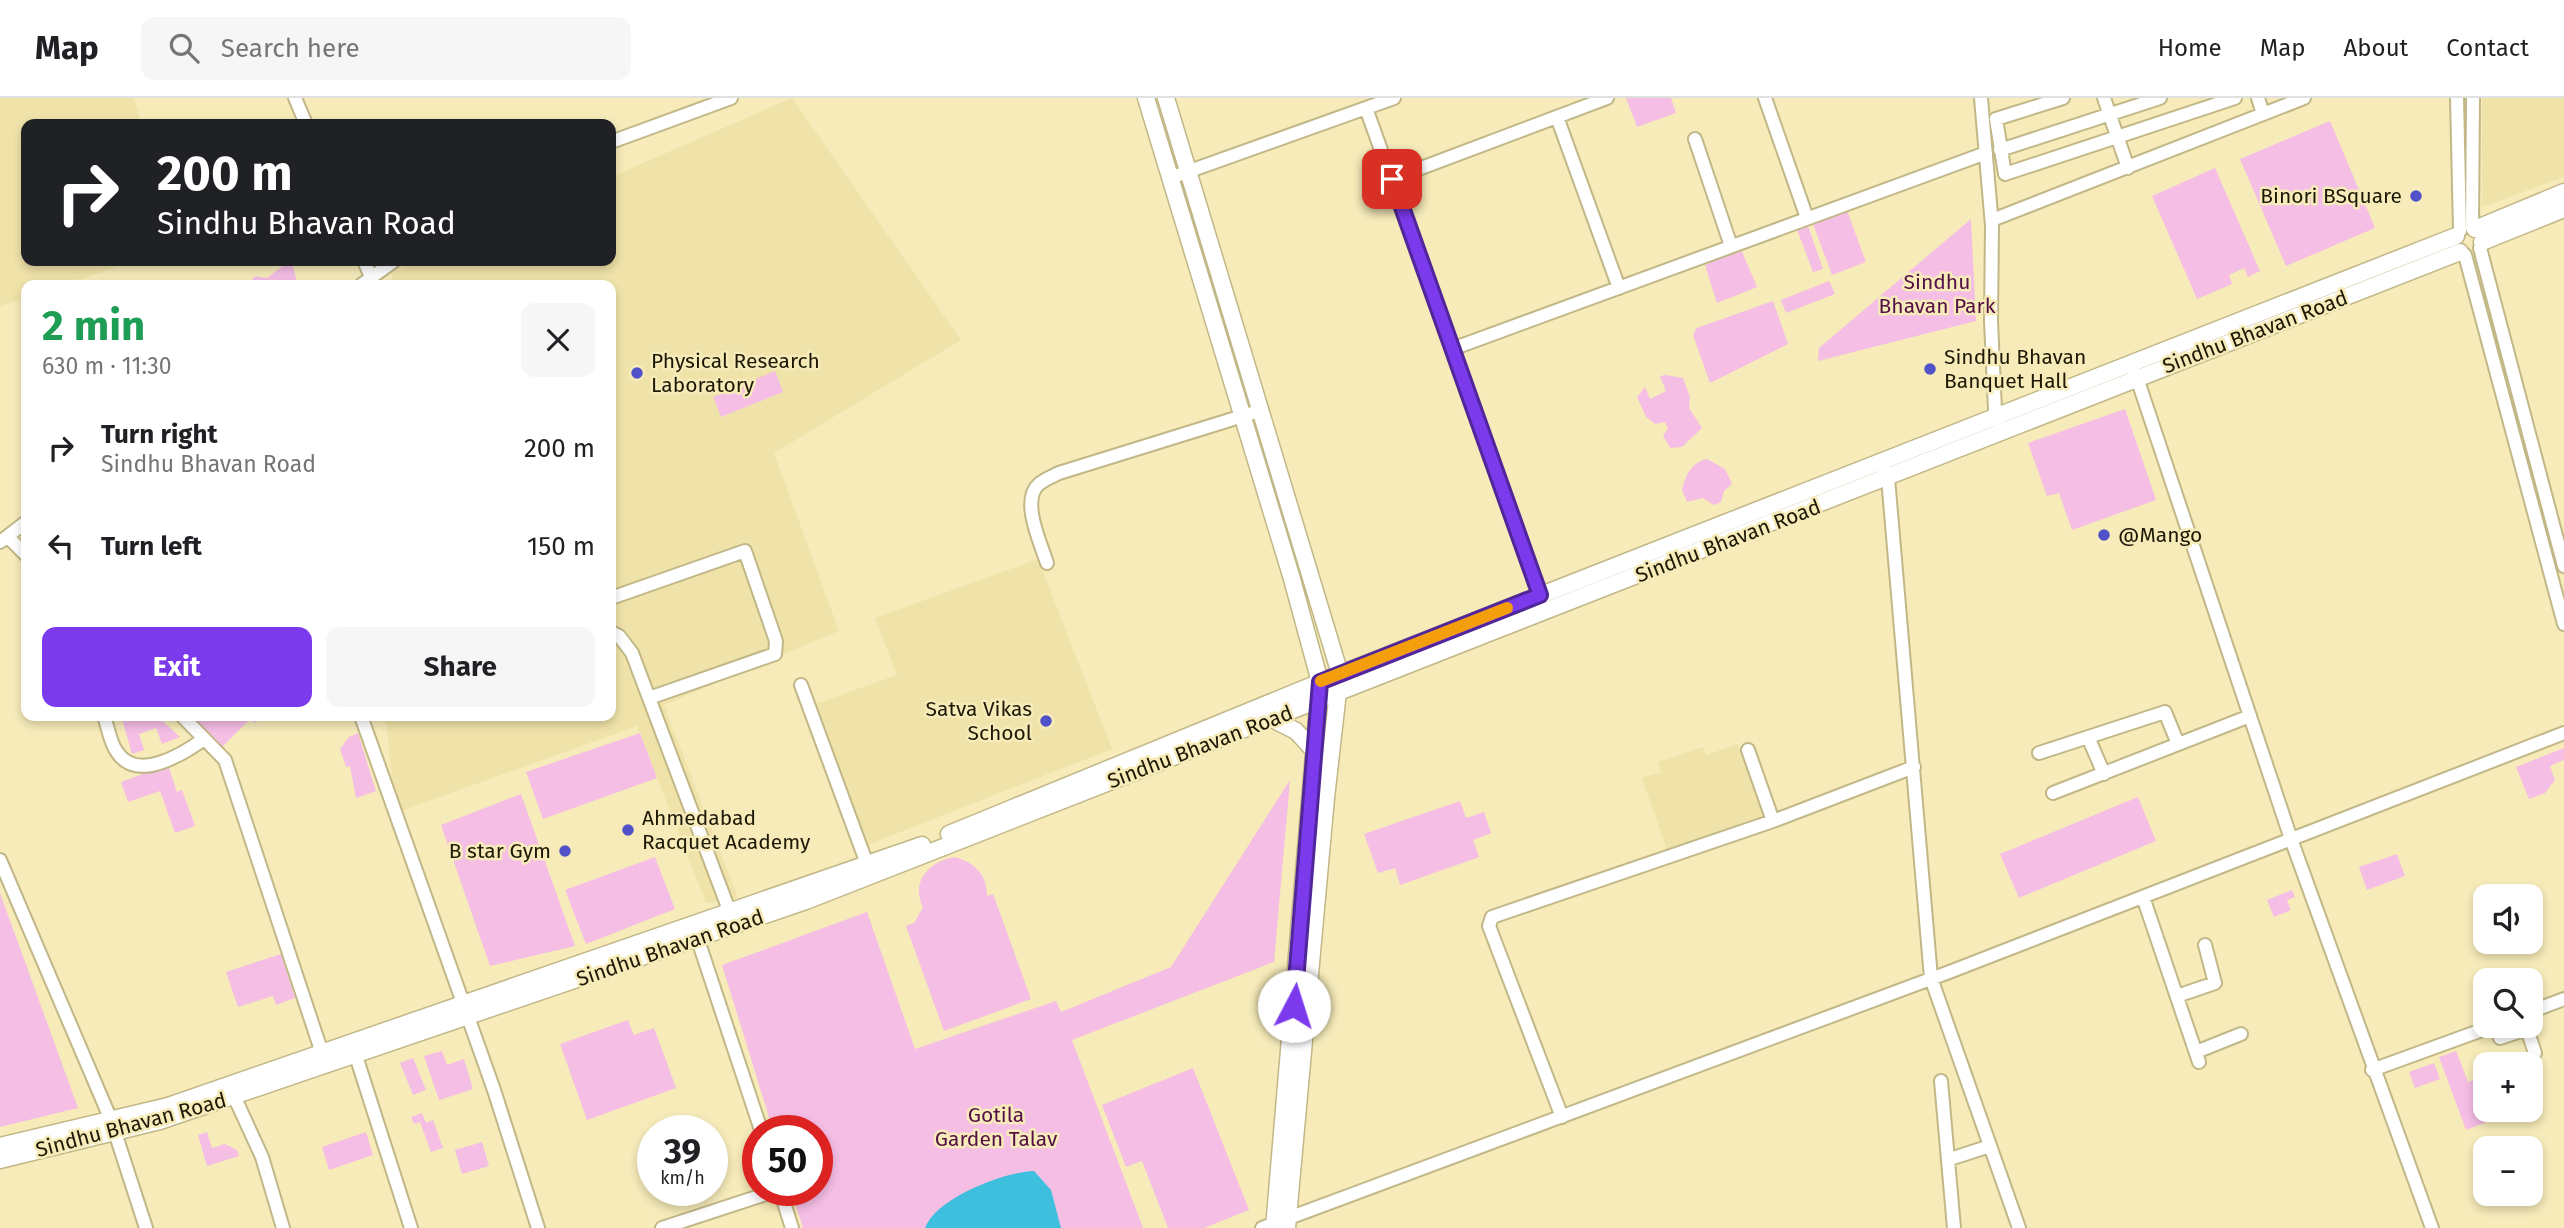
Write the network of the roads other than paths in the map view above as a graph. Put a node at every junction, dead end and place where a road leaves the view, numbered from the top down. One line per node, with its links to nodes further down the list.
1 (295, 98): 21 (street)
2 (731, 98): 24 (street)
3 (1146, 98): 29 (main road)
4 (1166, 98): 28 (main road)
5 (1394, 98): 17 (street)
6 (1607, 98): 20 (street)
7 (1765, 98): 33 (street)
8 (1981, 98): 26 (street)
9 (2063, 98): 25 (street)
10 (2104, 98): 19 (street)
11 (2160, 98): 19 (street)
12 (2235, 98): 22 (street)
13 (2258, 98): 18 (street)
14 (2304, 98): 18 (street)
15 (2457, 98): 35 (street)
16 (2473, 98): 35 (street)
17 (1366, 108): 28 (street); 30 (street)
18 (2263, 114): 27 (street)
19 (2110, 115): 22 (street); 25 (street)
20 (1557, 117): 30 (street); 39 (street)
21 (304, 119)
22 (2118, 137): 25 (street); 27 (street)
23 (1695, 139): 36 (street)
24 (616, 140)
25 (2000, 150)
26 (1986, 153): 33 (street); 34 (street)
27 (2128, 168): 34 (street)
28 (1189, 171): 29 (street); 42 (main road)
29 (1170, 178): 43 (main road)
30 (1392, 179): 40 (street)
31 (2564, 192): 35 (main road, Sindhu Bhavan Road)
32 (2564, 209): 35 (main road, Sindhu Bhavan Road)
33 (1807, 218): 36 (street)
34 (1992, 220): 44 (street)
35 (2469, 240): 41 (main road, Sindhu Bhavan Road); 52 (street); 55 (street)
36 (1731, 246): 39 (street)
37 (388, 266): 38 (street)
38 (370, 280)
39 (1619, 288): 40 (street)
40 (1452, 349): 53 (street)
41 (2135, 371): 44 (main road, Sindhu Bhavan Road); 45 (main road, Sindhu Bhavan Road); 63 (street)
42 (1262, 410): 43 (street); 57 (main road)
43 (1243, 416): 51 (street); 58 (main road)
44 (1996, 416): 45 (street); 46 (main road, Sindhu Bhavan Road)
45 (2002, 433): 47 (main road, Sindhu Bhavan Road)
46 (1881, 462): 47 (street); 53 (main road, Sindhu Bhavan Road)
47 (1888, 478): 60 (main road, Sindhu Bhavan Road); 75 (street)
48 (21, 526): 49 (street)
49 (4, 539): 50 (street)
50 (21, 551)
51 (1046, 564)
52 (2564, 566)
53 (1540, 595): 57 (main road, Sindhu Bhavan Road)
54 (616, 596): 61 (street)
55 (2564, 624)
56 (616, 634): 61 (street)
57 (1340, 674): 58 (main road, Sindhu Bhavan Road); 60 (main road)
58 (1320, 682): 62 (main road); 81 (main road, Sindhu Bhavan Road)
59 (801, 685): 81 (street)
60 (1338, 693): 62 (main road, Sindhu Bhavan Road); 107 (main road)
61 (649, 698): 83 (street)
62 (1320, 701): 64 (main road, Sindhu Bhavan Road); 73 (main road)
63 (2250, 716): 71 (street); 79 (street)
64 (1272, 719): 73 (main road); 83 (main road, Sindhu Bhavan Road)
65 (106, 721): 70 (street)
66 (187, 721): 70 (street)
67 (363, 721): 90 (street)
68 (2564, 733): 79 (street)
69 (2088, 737): 71 (street); 74 (street); 76 (street)
70 (204, 739): 93 (street)
71 (2178, 744): 76 (street)
72 (1748, 750): 78 (street)
73 (1315, 752): 107 (main road)
74 (2039, 753)
75 (1914, 767): 78 (street); 86 (street)
76 (2104, 774): 77 (street)
77 (2053, 793)
78 (1773, 821): 99 (street)
79 (2291, 839): 82 (street); 95 (street)
80 (0, 860): 100 (street)
81 (867, 864): 83 (main road, Sindhu Bhavan Road)
82 (2143, 897): 86 (street); 87 (street)
83 (732, 919): 84 (main road, Sindhu Bhavan Road)
84 (695, 931): 90 (main road, Sindhu Bhavan Road); 98 (street)
85 (2206, 945): 87 (street)
86 (1931, 978): 99 (street); 102 (street)
87 (2177, 996): 92 (street)
88 (2564, 999): 89 (street)
89 (2543, 1007)
90 (464, 1011): 93 (main road, Sindhu Bhavan Road); 94 (main road, Sindhu Bhavan Road); 111 (street)
91 (2473, 1033): 95 (street)
92 (2241, 1034)
93 (322, 1053): 100 (main road, Sindhu Bhavan Road)
94 (356, 1056): 97 (main road, Sindhu Bhavan Road); 110 (street)
95 (2372, 1070): 116 (street)
96 (1941, 1081): 103 (street)
97 (234, 1096): 100 (main road, Sindhu Bhavan Road); 109 (street)
98 (756, 1115)
99 (1562, 1117): 107 (street)
100 (112, 1126): 101 (main road, Sindhu Bhavan Road); 104 (main road, Sindhu Bhavan Road); 108 (street)
101 (0, 1146)
102 (1990, 1146): 103 (street); 115 (street)
103 (1951, 1158): 114 (street)
104 (0, 1160)
105 (742, 1202): 112 (street)
106 (784, 1206): 113 (street)
107 (1277, 1225)
108 (146, 1228)
109 (283, 1228)
110 (411, 1228)
111 (538, 1228)
112 (662, 1228)
113 (792, 1228)
114 (1954, 1228)
115 (2019, 1228)
116 (2432, 1228)

